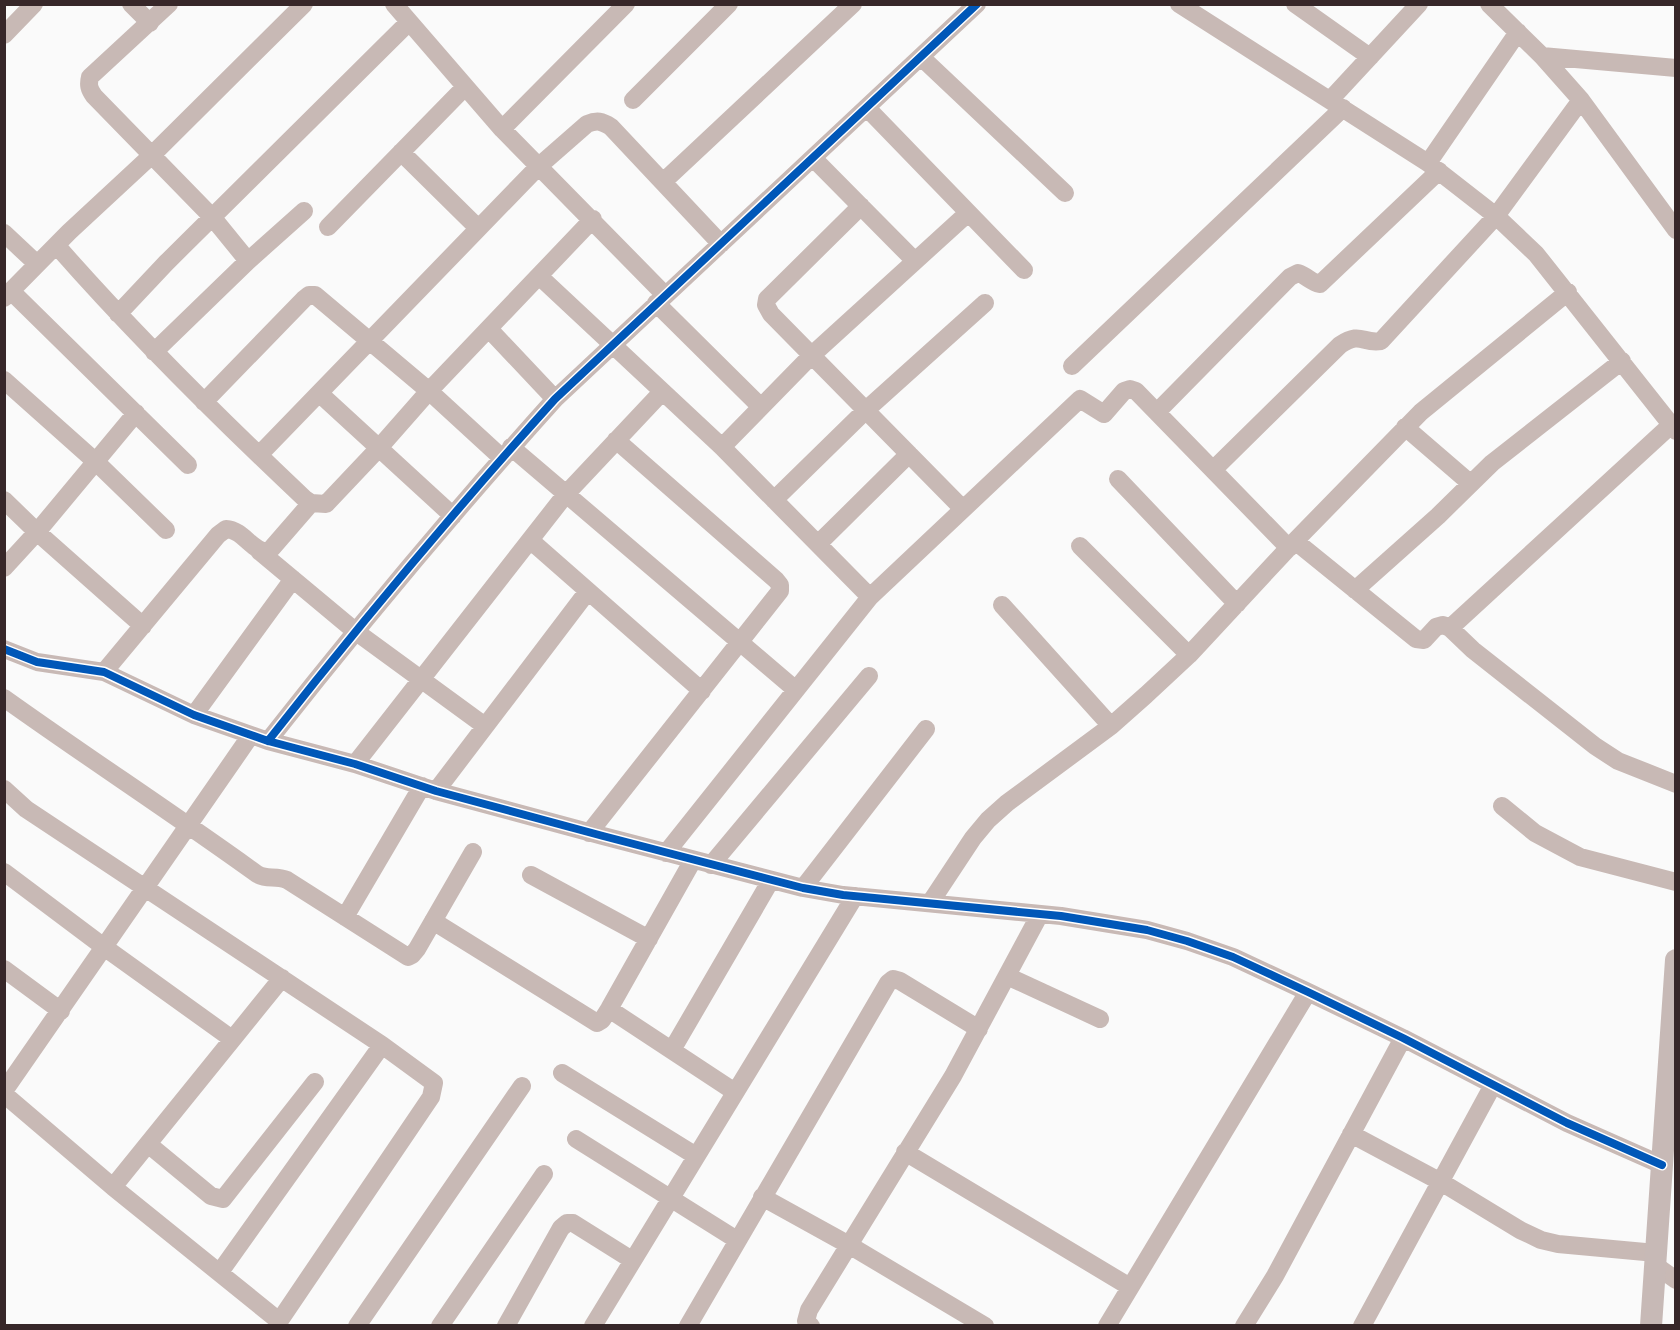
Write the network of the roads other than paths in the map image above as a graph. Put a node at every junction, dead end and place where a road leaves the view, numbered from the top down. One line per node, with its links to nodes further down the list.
1 (34, 4): 17 (street)
2 (131, 4): 15 (street)
3 (169, 4): 15 (street)
4 (303, 4): 29 (street)
5 (394, 4): 14 (street)
6 (626, 4): 27 (street)
7 (729, 4): 23 (street)
8 (853, 4): 33 (street)
9 (977, 4): 19 (street)
10 (1179, 4): 25 (street)
11 (1295, 4): 20 (street)
12 (1419, 4): 20 (street)
13 (1489, 4): 16 (street)
14 (409, 22): 22 (street); 39 (street)
15 (150, 23): 29 (street)
16 (1518, 32): 18 (street); 32 (street)
17 (4, 35)
18 (1542, 56): 21 (street); 24 (street)
19 (921, 57): 26 (street); 34 (street)
20 (1370, 57): 25 (street)
21 (1676, 68)
22 (465, 87): 27 (street); 28 (street)
23 (633, 100)
24 (1581, 100): 38 (street); 43 (street)
25 (1337, 104): 32 (street); 63 (street)
26 (867, 108): 30 (street); 37 (street)
27 (502, 129): 31 (street)
28 (401, 152): 41 (street); 42 (street)
29 (152, 155): 39 (street); 46 (street)
30 (813, 158): 35 (street); 45 (street)
31 (539, 166): 33 (street); 40 (street); 42 (street)
32 (1434, 167): 38 (street); 72 (street)
33 (663, 182): 45 (street)
34 (1065, 193)
35 (861, 206): 48 (street); 61 (street)
36 (304, 211): 47 (street)
37 (968, 213): 48 (street); 50 (street)
38 (1496, 216): 52 (street); 84 (street)
39 (213, 218): 47 (street); 56 (street)
40 (593, 219): 51 (street); 54 (street)
41 (328, 227)
42 (478, 228): 58 (street)
43 (1676, 230)
44 (4, 233): 49 (street)
45 (722, 244): 54 (street)
46 (57, 246): 49 (street); 56 (street)
47 (248, 261): 60 (street)
48 (915, 261): 61 (street)
49 (37, 264): 53 (street)
50 (1024, 270)
51 (539, 276): 57 (street); 59 (street)
52 (1568, 292): 62 (street); 74 (street)
53 (8, 294): 73 (street)
54 (661, 299): 59 (street); 70 (street)
55 (985, 303): 71 (street)
56 (118, 314): 60 (street)
57 (489, 329): 65 (street); 68 (street)
58 (369, 341): 65 (street); 67 (street); 69 (street)
59 (611, 345): 66 (street); 68 (street)
60 (154, 352): 69 (street)
61 (812, 354): 70 (street); 71 (street)
62 (1622, 361): 75 (street); 86 (street)
63 (1072, 366)
64 (4, 380): 82 (street)
65 (429, 392): 78 (street); 79 (street)
66 (662, 392): 76 (street); 77 (street)
67 (319, 393): 78 (street); 81 (street)
68 (555, 399): 79 (street)
69 (204, 402): 81 (street)
70 (760, 408): 77 (street)
71 (866, 410): 80 (street); 89 (street)
72 (1157, 412): 84 (street); 91 (street)
73 (136, 413): 82 (street); 83 (street)
74 (1405, 427): 86 (street); 97 (street)
75 (1673, 428): 108 (street)
76 (616, 440): 87 (street); 110 (street)
77 (722, 447): 89 (street)
78 (378, 449): 90 (street); 92 (street)
79 (507, 453): 87 (street); 92 (street)
80 (909, 454): 91 (street); 96 (street)
81 (259, 455): 90 (street)
82 (96, 462): 93 (street); 94 (street)
83 (189, 465)
84 (1213, 470): 97 (street)
85 (1118, 479): 105 (street)
86 (1470, 483): 102 (street)
87 (566, 494): 95 (street); 110 (street)
88 (4, 500): 94 (street)
89 (774, 500): 96 (street)
90 (311, 503): 99 (street)
91 (963, 508): 104 (street)
92 (453, 516): 109 (street)
93 (166, 530)
94 (37, 532): 100 (street); 107 (street)
95 (530, 540): 103 (street); 115 (street)
96 (818, 544): 104 (street)
97 (1292, 545): 102 (street); 105 (street)
98 (1080, 546): 112 (street)
99 (259, 551): 101 (street); 107 (street)
100 (4, 568)
101 (293, 579): 109 (street); 119 (street)
102 (1355, 590): 108 (street)
103 (588, 591): 117 (street); 120 (street)
104 (870, 597): 116 (street)
105 (1237, 604): 112 (street)
106 (1002, 605): 121 (street)
107 (143, 626): 113 (street)
108 (1450, 628): 125 (street)
109 (355, 631): 115 (street); 123 (street)
110 (740, 643): 116 (street); 117 (street)
111 (4, 650): 113 (street)
112 (1189, 655): 121 (street)
113 (104, 672): 119 (street)
114 (869, 676): 133 (street)
115 (420, 680): 120 (street); 124 (street)
116 (796, 690): 132 (street)
117 (702, 691): 130 (street)
118 (4, 698): 129 (street)
119 (194, 715): 123 (street)
120 (485, 726): 127 (street)
121 (1111, 726): 141 (street)
122 (926, 729): 139 (street)
123 (260, 738): 124 (street); 129 (street)
124 (355, 764): 127 (street)
125 (1676, 784)
126 (4, 789): 138 (street)
127 (429, 789): 130 (street); 143 (street)
128 (1502, 806): 137 (street)
129 (189, 825): 138 (street); 143 (street)
130 (589, 833): 132 (street)
131 (473, 852): 144 (street)
132 (666, 853): 133 (street)
133 (702, 862): 136 (street); 145 (street)
134 (4, 872): 146 (street)
135 (531, 875): 145 (street)
136 (771, 880): 139 (street); 159 (street)
137 (1676, 882)
138 (145, 887): 146 (street); 150 (street)
139 (803, 888): 140 (street)
140 (855, 896): 141 (street); 166 (street)
141 (930, 903): 142 (street)
142 (1040, 914): 149 (street); 151 (street)
143 (345, 917): 144 (street)
144 (433, 921): 152 (street)
145 (649, 939): 152 (street)
146 (104, 948): 153 (street); 157 (street)
147 (1676, 960): 173 (main road)
148 (4, 969): 153 (street)
149 (1007, 976): 154 (street); 155 (street)
150 (282, 978): 157 (street); 158 (street)
151 (1308, 992): 156 (street); 184 (street)
152 (609, 1010): 159 (street)
153 (61, 1011): 160 (street)
154 (1100, 1019)
155 (979, 1029): 170 (street); 176 (street)
156 (1403, 1038): 163 (street); 167 (street)
157 (232, 1040): 169 (street)
158 (382, 1045): 182 (street); 185 (street)
159 (672, 1050): 166 (street)
160 (11, 1066): 165 (street)
161 (562, 1073): 171 (street)
162 (315, 1082): 169 (street)
163 (1493, 1085): 173 (street); 174 (street)
164 (522, 1086): 186 (street)
165 (4, 1092): 175 (street)
166 (735, 1092): 171 (street)
167 (1351, 1134): 174 (street); 194 (street)
168 (576, 1139): 177 (street)
169 (148, 1143): 175 (street)
170 (905, 1152): 179 (street); 184 (street)
171 (696, 1156): 177 (street)
172 (544, 1174): 187 (street)
173 (1666, 1174): 180 (main road)
174 (1441, 1182): 180 (street); 195 (street)
175 (113, 1187): 182 (street)
176 (762, 1197): 178 (street); 179 (street)
177 (670, 1199): 178 (street); 181 (street)
178 (737, 1240): 190 (street)
179 (849, 1245): 191 (street); 192 (street)
180 (1655, 1259): 183 (street); 196 (main road)
181 (632, 1260): 188 (street); 189 (street)
182 (220, 1272): 185 (street)
183 (1676, 1280)
184 (1130, 1287): 193 (street)
185 (278, 1323)
186 (357, 1326)
187 (440, 1326)
188 (506, 1326)
189 (593, 1326)
190 (688, 1326)
191 (811, 1326)
192 (985, 1326)
193 (1107, 1326)
194 (1244, 1326)
195 (1362, 1326)
196 (1651, 1326)

